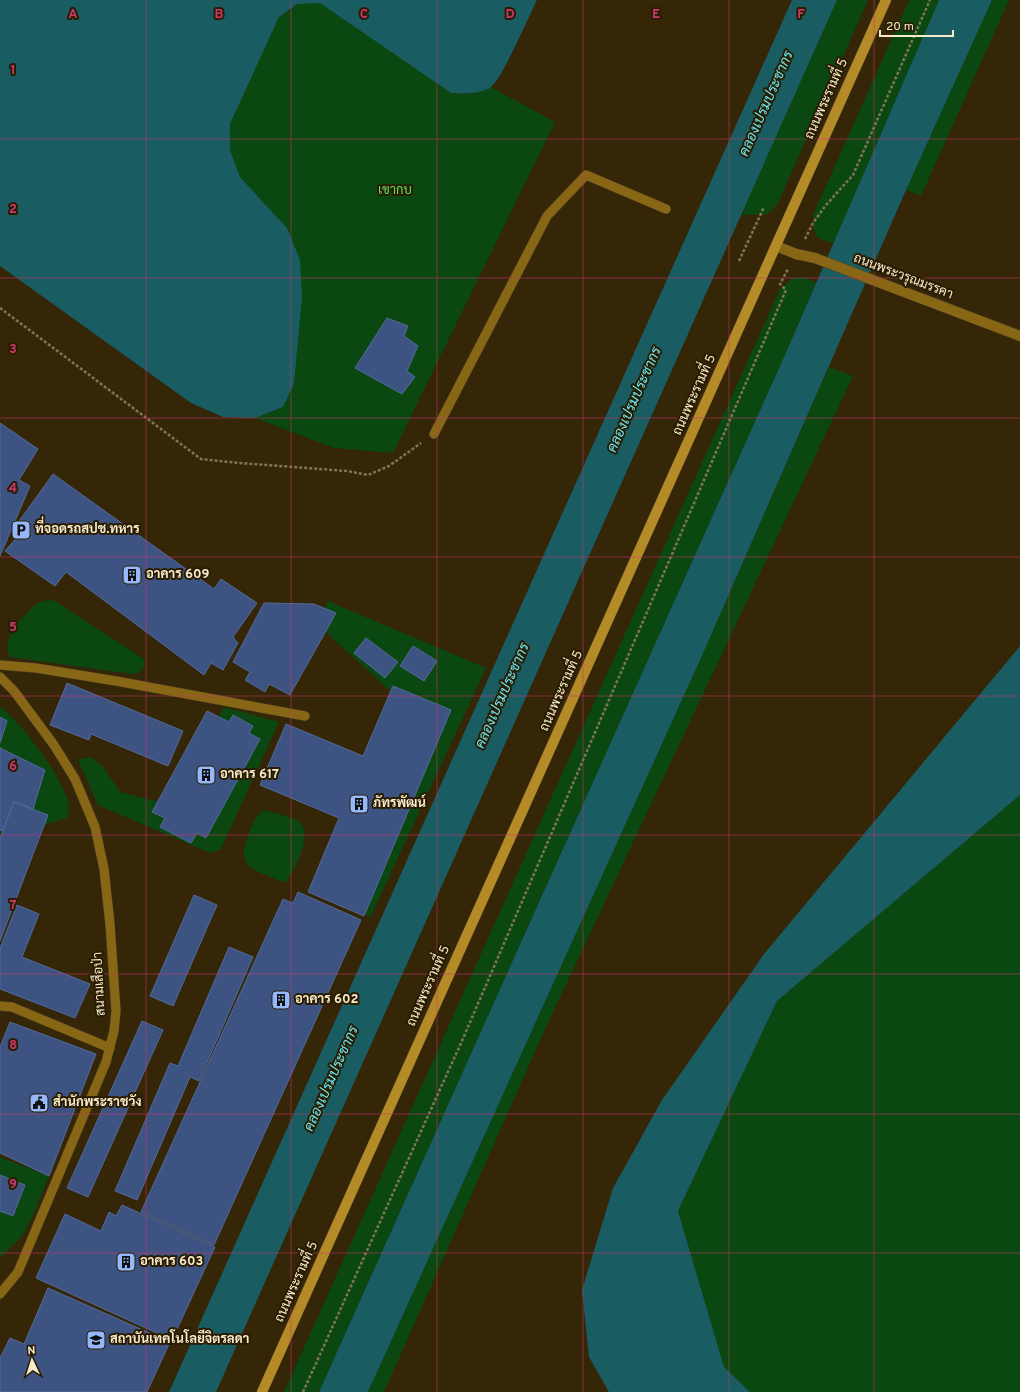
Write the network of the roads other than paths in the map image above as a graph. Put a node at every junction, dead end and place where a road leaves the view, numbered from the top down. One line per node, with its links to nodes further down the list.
1 (886, 0): 3 (main road, ถนนพระรามที่ 5)
2 (666, 209): 5 (lane)
3 (776, 246): 4 (street, ถนนพระวรุณมรรคา); 12 (main road, ถนนพระรามที่ 5)
4 (1020, 336)
5 (434, 434)
6 (0, 666): 8 (lane)
7 (0, 677): 10 (lane, สนามเสือป่า)
8 (305, 716)
9 (0, 1006): 10 (lane)
10 (110, 1048): 11 (lane, สนามเสือป่า)
11 (0, 1294)
12 (262, 1392)

